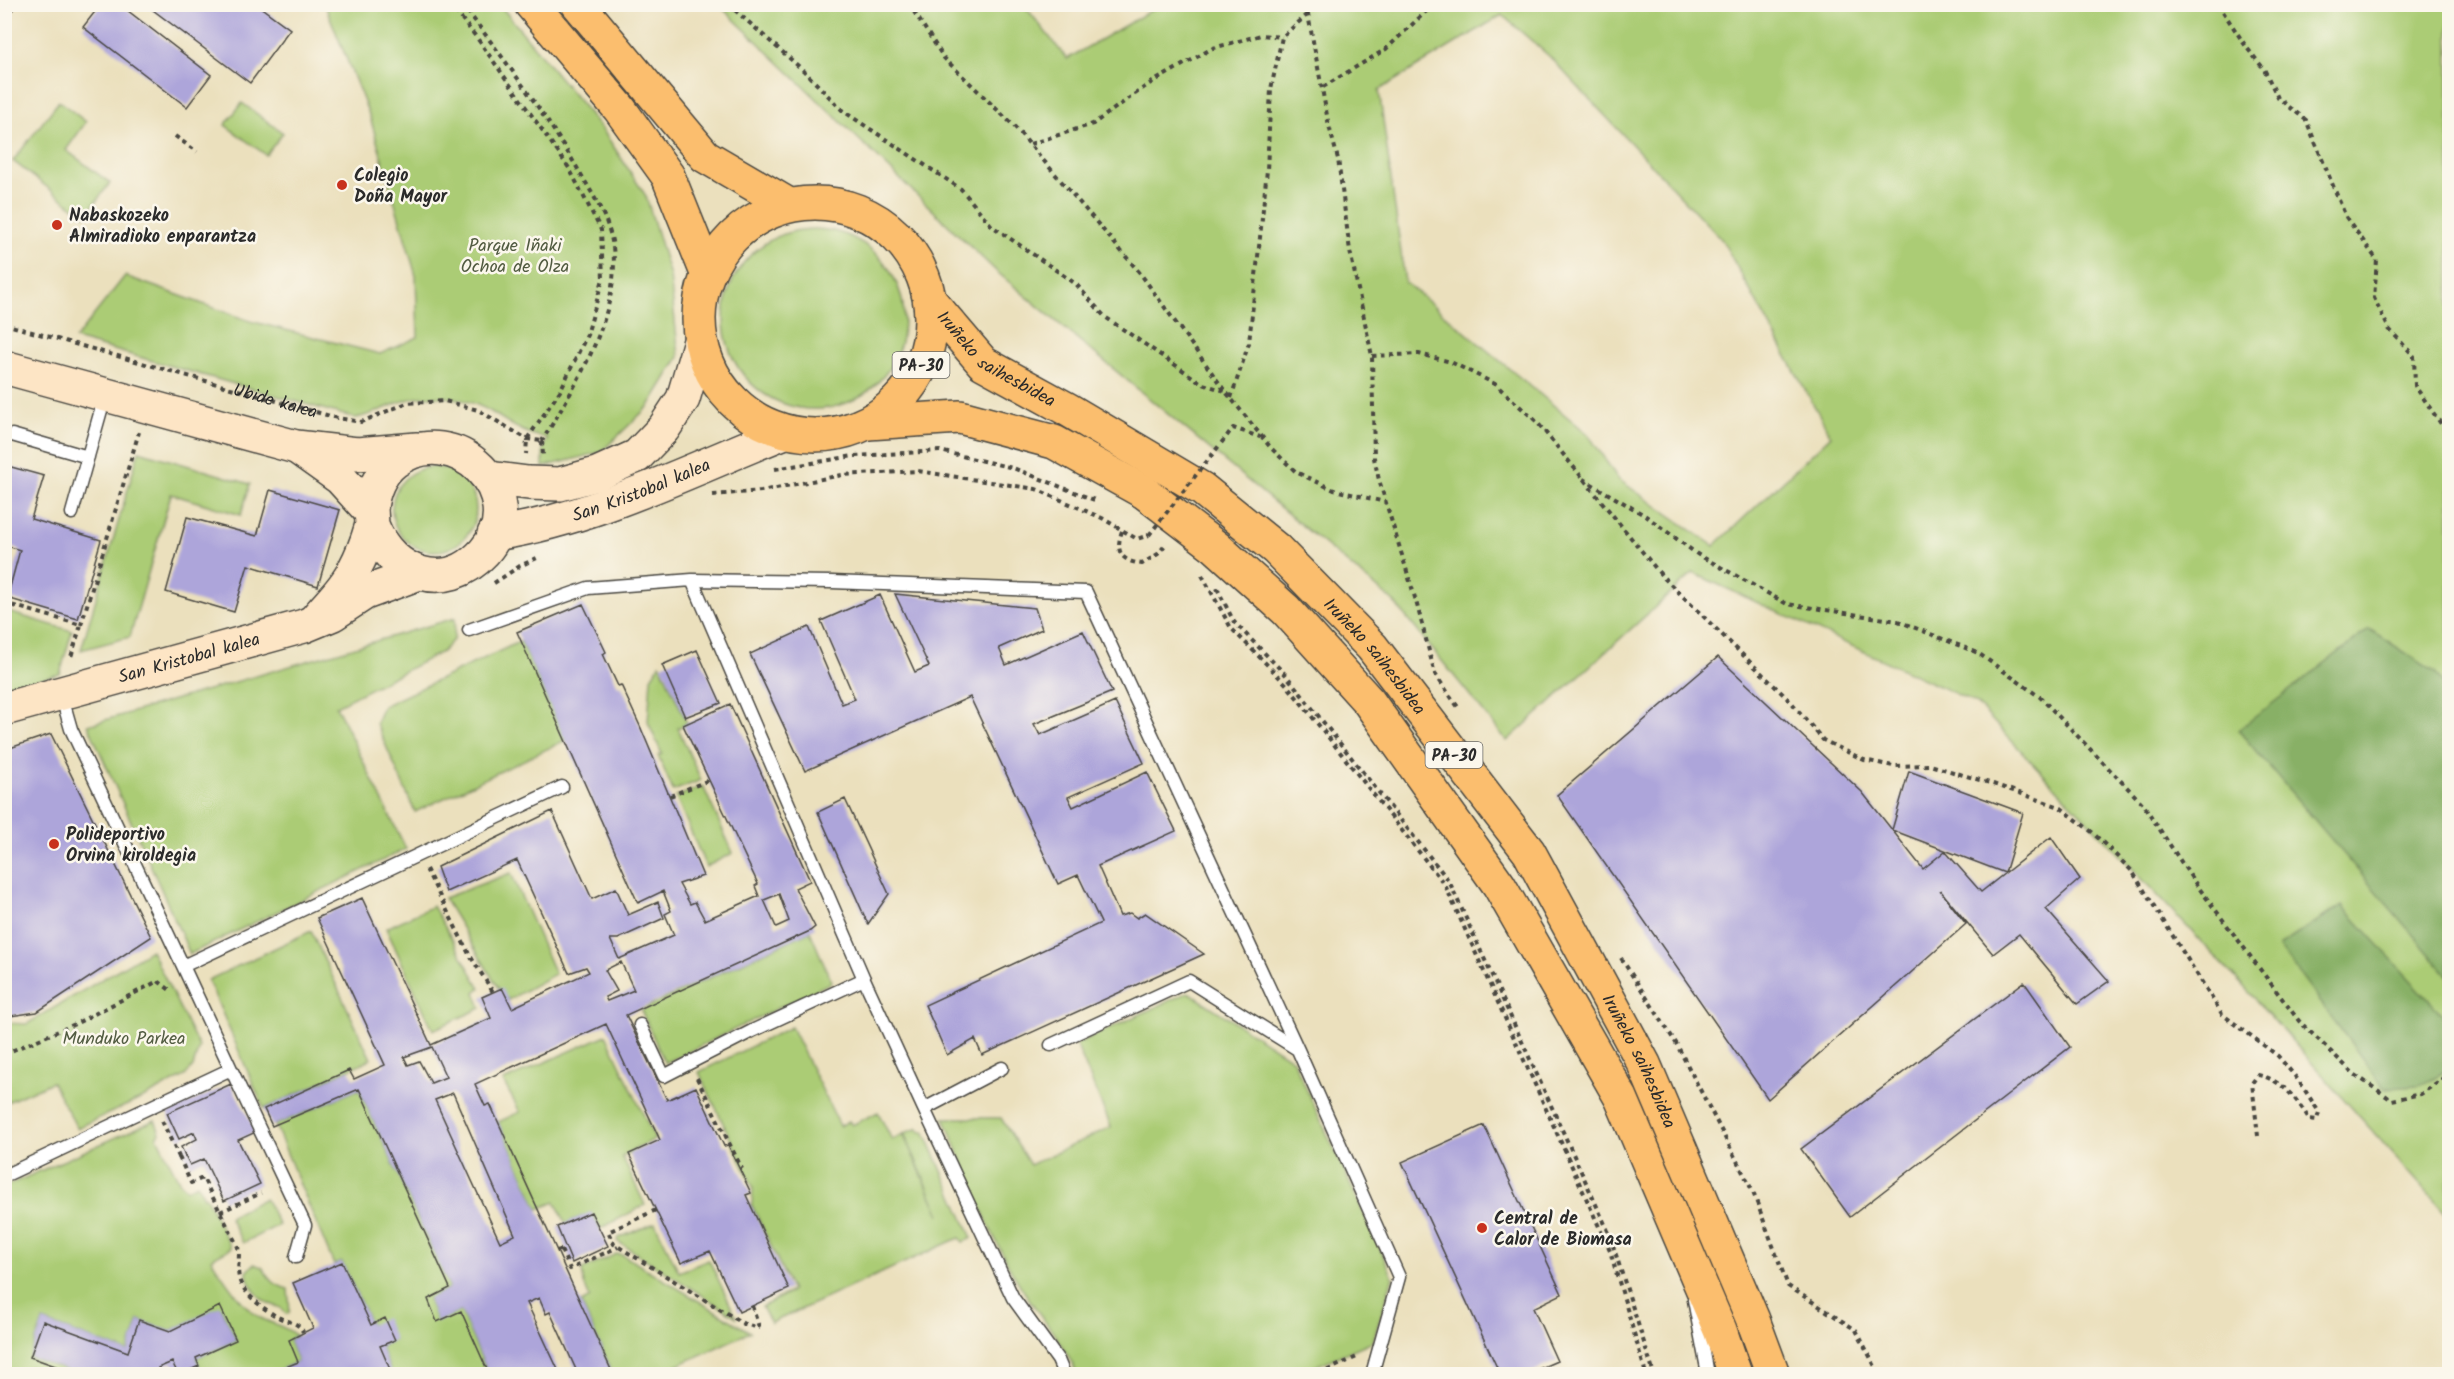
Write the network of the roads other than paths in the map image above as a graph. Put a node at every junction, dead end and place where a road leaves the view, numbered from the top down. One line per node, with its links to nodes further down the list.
1 (531, 4): 4 (highway)
2 (578, 4): 3 (highway)
3 (789, 205): 4 (highway, PA-30); 5 (highway, PA-30)
4 (707, 273): 6 (highway, PA-30)
5 (931, 302): 9 (highway, PA-30); 41 (highway, Iruñeko saihesbidea / PA-30)
6 (700, 341): 10 (highway, PA-30); 15 (main road, San Kristobal kalea)
7 (4, 367): 8 (main road, Ubide kalea)
8 (105, 395): 12 (main road, Ubide kalea); 14 (lane)
9 (868, 423): 10 (highway, PA-30); 36 (highway, Iruñeko saihesbidea / PA-30)
10 (785, 432): 18 (main road, San Kristobal kalea)
11 (12, 435): 14 (lane)
12 (296, 447): 13 (main road, Ubide kalea); 17 (main road, Ubide kalea)
13 (425, 448): 15 (main road); 17 (main road)
14 (88, 457): 16 (lane)
15 (489, 478): 18 (main road)
16 (72, 513)
17 (372, 518): 19 (main road); 21 (main road)
18 (494, 534): 19 (main road)
19 (419, 573): 21 (main road, San Kristobal kalea)
20 (692, 580): 22 (lane); 27 (lane); 30 (lane)
21 (315, 620): 23 (main road, San Kristobal kalea)
22 (469, 630)
23 (61, 693): 24 (main road, San Kristobal kalea); 26 (lane)
24 (4, 709)
25 (562, 787): 26 (lane)
26 (183, 966): 32 (lane)
27 (864, 979): 28 (lane); 33 (lane)
28 (640, 1025)
29 (1051, 1045): 30 (lane)
30 (1298, 1050): 38 (lane)
31 (1002, 1068): 33 (lane)
32 (231, 1069): 34 (lane); 35 (lane)
33 (924, 1109): 37 (lane)
34 (4, 1176)
35 (296, 1257)
36 (1688, 1257): 39 (lane); 40 (highway, Iruñeko saihesbidea / PA-30)
37 (1064, 1374)
38 (1372, 1374)
39 (1708, 1374)
40 (1736, 1374)
41 (1773, 1374)

